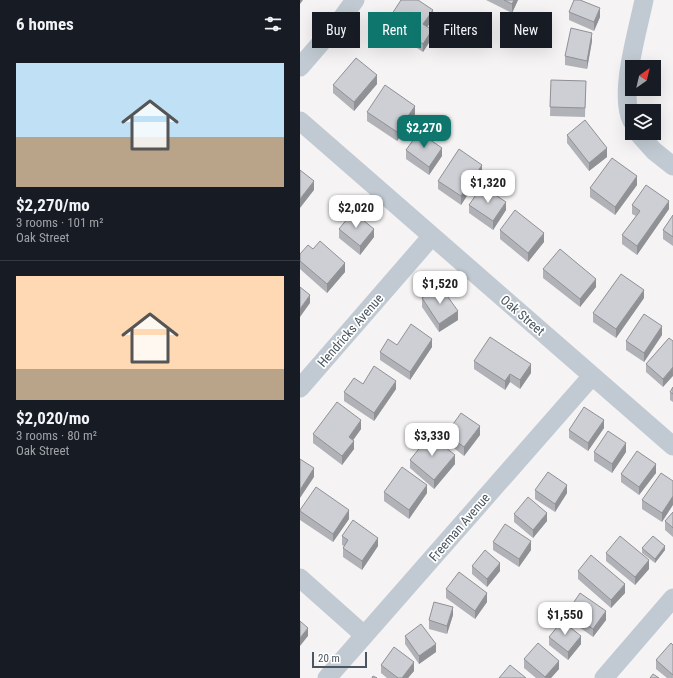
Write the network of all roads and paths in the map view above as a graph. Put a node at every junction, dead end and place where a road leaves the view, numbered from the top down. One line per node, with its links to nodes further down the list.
1 (355, 0): 3 (street)
2 (644, 0): 4 (street)
3 (300, 67)
4 (627, 104)
5 (300, 121): 8 (street, Oak Street)
6 (644, 140): 7 (street)
7 (673, 166)
8 (432, 236): 9 (street, Oak Street); 10 (street, Hendricks Avenue)
9 (592, 376): 11 (street, Oak Street); 14 (street, Freeman Avenue)
10 (300, 388)
11 (673, 446)
12 (300, 578): 14 (street)
13 (673, 598): 16 (street)
14 (364, 635): 15 (street, Freeman Avenue)
15 (326, 678)
16 (604, 678)

